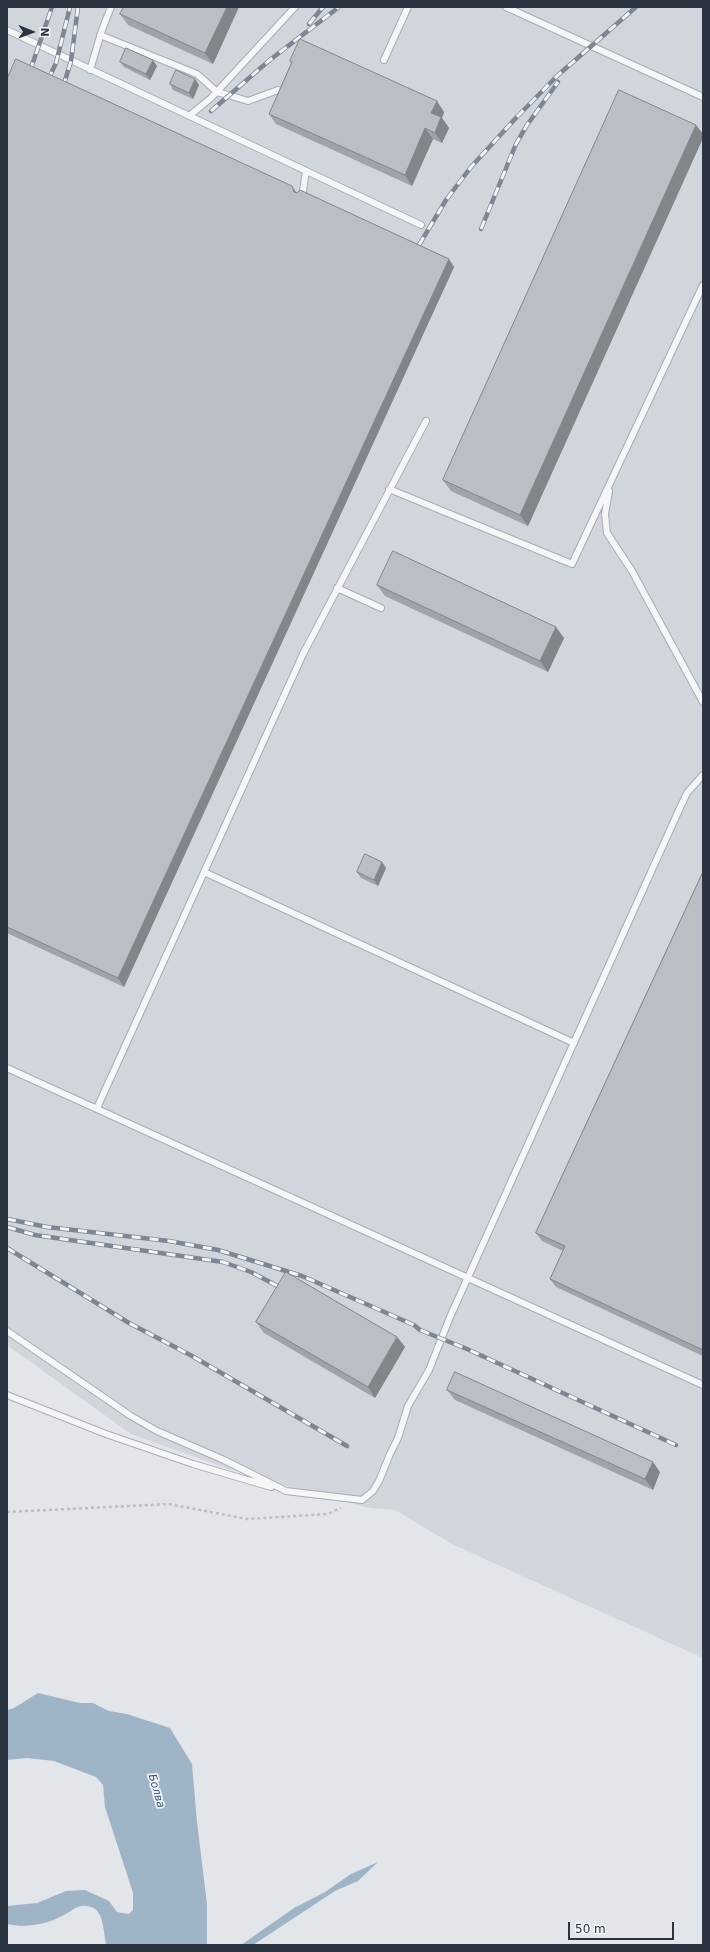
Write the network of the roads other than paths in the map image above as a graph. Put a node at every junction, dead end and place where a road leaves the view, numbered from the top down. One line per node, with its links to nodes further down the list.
1 (111, 7): 6 (lane)
2 (295, 7): 10 (lane)
3 (408, 7): 7 (lane)
4 (506, 7): 11 (lane)
5 (7, 30): 8 (lane)
6 (100, 35): 8 (lane); 10 (lane)
7 (384, 60)
8 (90, 70): 12 (lane)
9 (278, 90): 10 (lane)
10 (217, 92): 12 (lane)
11 (703, 97)
12 (189, 116): 13 (lane)
13 (306, 171): 14 (lane); 15 (lane)
14 (302, 197)
15 (421, 225)
16 (703, 285): 18 (lane)
17 (426, 421): 19 (lane)
18 (612, 479): 19 (lane); 22 (lane)
19 (389, 489): 20 (lane)
20 (337, 588): 21 (lane); 24 (lane)
21 (381, 608)
22 (703, 702)
23 (703, 775): 25 (lane)
24 (204, 872): 25 (lane); 27 (lane)
25 (574, 1043): 28 (lane)
26 (7, 1068): 27 (lane)
27 (97, 1108): 28 (lane)
28 (468, 1277): 30 (lane); 32 (lane)
29 (7, 1331): 32 (lane)
30 (703, 1385)
31 (7, 1395): 32 (lane)
32 (286, 1491)

